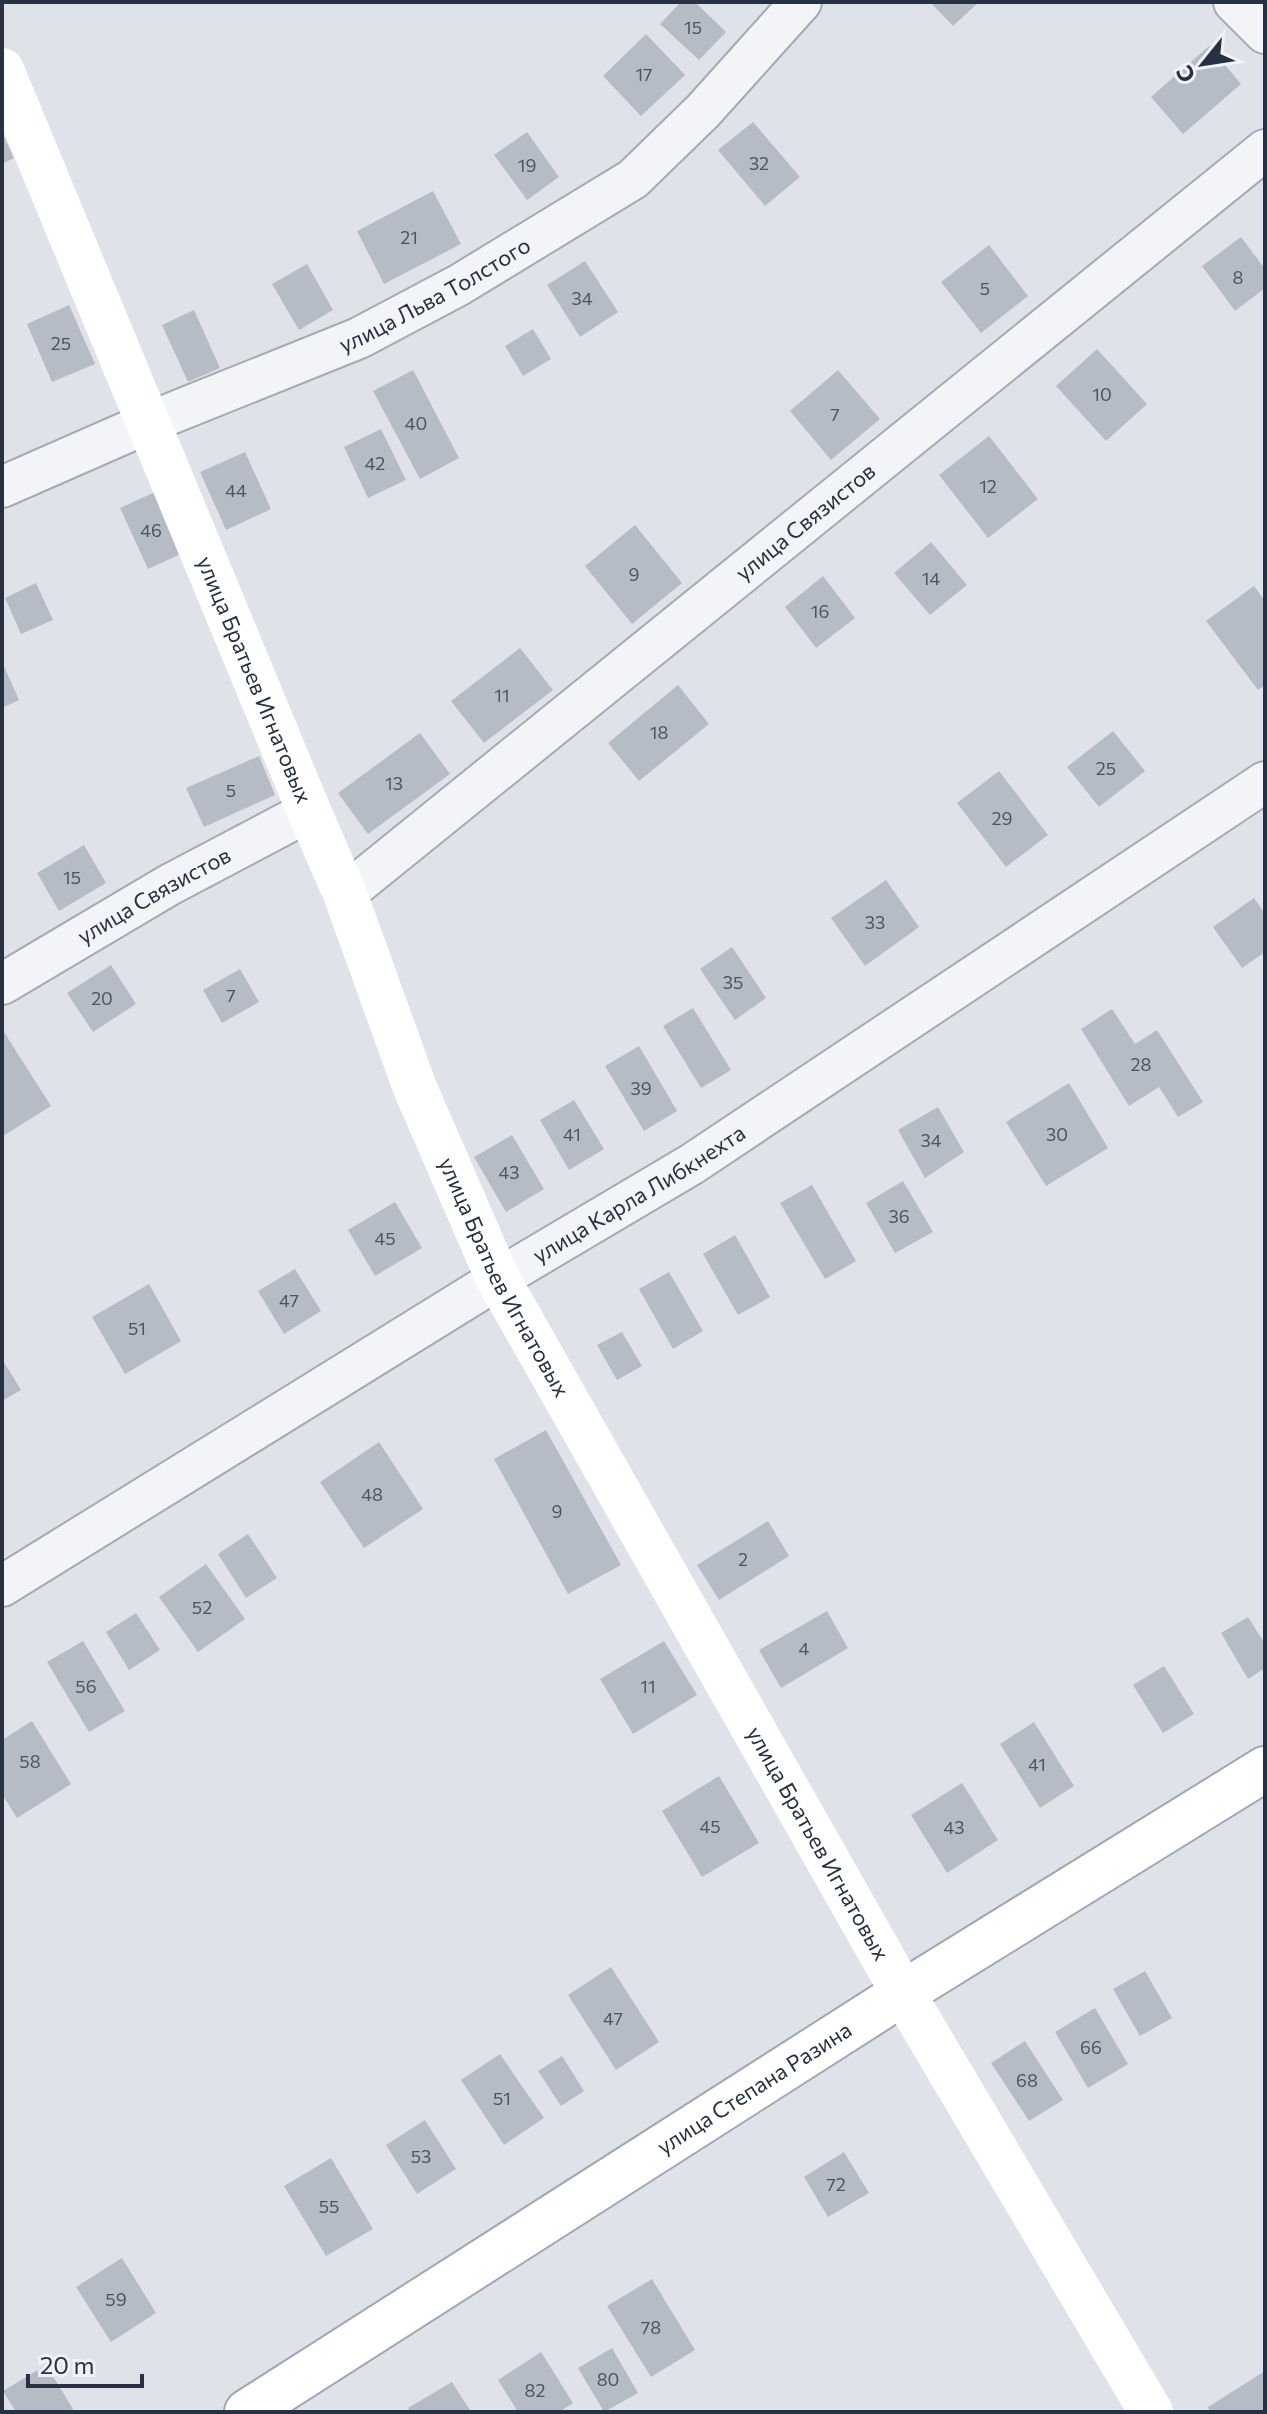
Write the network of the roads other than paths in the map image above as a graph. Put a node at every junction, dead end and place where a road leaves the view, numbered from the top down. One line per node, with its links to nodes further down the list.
1 (801, 2): 6 (street, улица Льва Толстого)
2 (1234, 2): 3 (street)
3 (1265, 33)
4 (2, 70): 6 (street, улица Братьев Игнатовых)
5 (1265, 150): 10 (street, улица Связистов)
6 (150, 422): 7 (street, улица Льва Толстого); 9 (street, улица Братьев Игнатовых)
7 (2, 487)
8 (1265, 782): 12 (street, улица Карла Либкнехта)
9 (309, 811): 10 (street, улица Братьев Игнатовых); 11 (street, улица Связистов)
10 (345, 894): 12 (street, улица Братьев Игнатовых)
11 (2, 984)
12 (498, 1279): 13 (street, улица Карла Либкнехта); 15 (street, улица Братьев Игнатовых)
13 (2, 1586)
14 (1265, 1769): 15 (street, улица Степана Разина)
15 (903, 1993): 16 (street, улица Степана Разина); 17 (street, улица Братьев Игнатовых)
16 (247, 2412)
17 (1151, 2412)

